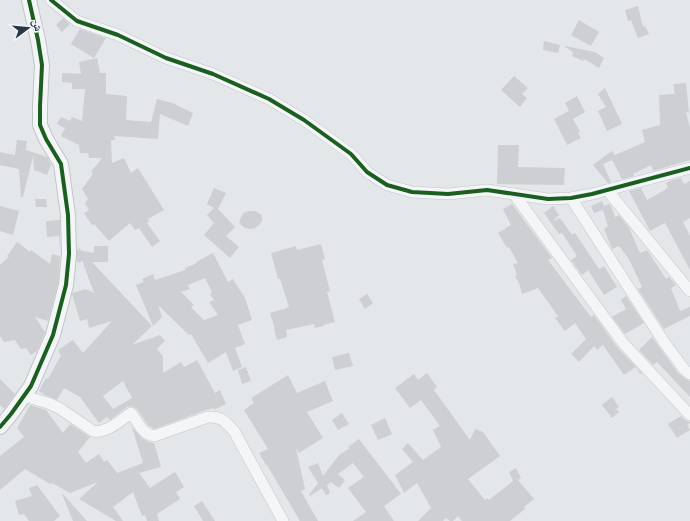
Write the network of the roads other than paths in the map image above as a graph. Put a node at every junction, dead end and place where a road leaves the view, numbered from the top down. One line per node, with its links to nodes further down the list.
1 (29, 0): 9 (street)
2 (51, 0): 5 (street)
3 (690, 168): 4 (street)
4 (607, 190): 6 (street); 7 (street)
5 (514, 194): 6 (street); 10 (street)
6 (571, 198): 8 (street)
7 (688, 287)
8 (690, 374)
9 (24, 396): 11 (street); 12 (street)
10 (690, 415)
11 (0, 427)
12 (283, 521)

